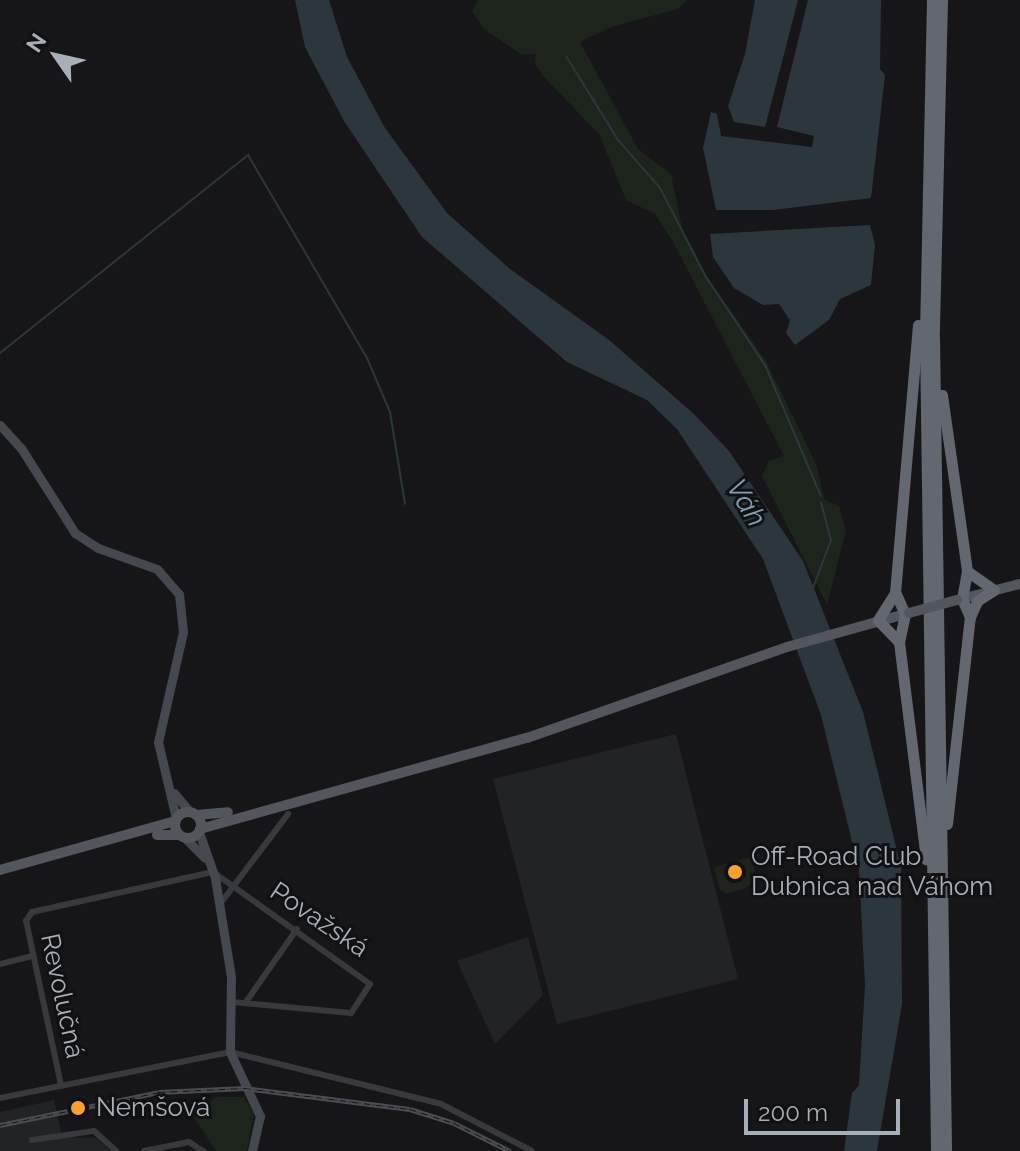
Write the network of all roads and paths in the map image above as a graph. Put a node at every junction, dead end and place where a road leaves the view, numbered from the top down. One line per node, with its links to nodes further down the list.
1 (932, 0): 3 (highway)
2 (942, 0): 4 (highway)
3 (925, 277): 9 (highway); 28 (highway)
4 (934, 338): 6 (highway); 22 (highway)
5 (0, 425): 15 (main road)
6 (967, 571): 8 (highway); 10 (highway)
7 (1018, 585): 8 (main road)
8 (994, 590): 10 (main road); 12 (highway)
9 (895, 593): 11 (highway); 13 (highway)
10 (959, 599): 11 (main road, bridge); 12 (highway)
11 (907, 613): 13 (main road); 14 (highway)
12 (970, 617): 22 (highway)
13 (876, 621): 14 (highway); 16 (main road)
14 (899, 642): 28 (highway)
15 (165, 780): 17 (main road); 19 (main road)
16 (359, 784): 17 (main road); 20 (main road)
17 (193, 813): 19 (main road); 20 (main road)
18 (288, 814): 26 (street)
19 (176, 819): 21 (main road); 23 (main road)
20 (200, 830): 21 (main road); 24 (main road)
21 (182, 837): 23 (main road); 24 (main road)
22 (942, 843): 44 (highway)
23 (38, 861): 25 (main road)
24 (212, 869): 26 (street, Považská); 27 (main road); 30 (street, Revolučná)
25 (0, 870)
26 (232, 886): 27 (street); 29 (street, Považská)
27 (220, 905): 32 (main road)
28 (933, 913): 43 (highway)
29 (297, 929): 33 (street); 33 (street, Považská)
30 (33, 956): 31 (street); 35 (street, Revolučná)
31 (0, 964)
32 (233, 1002): 33 (street); 34 (main road)
33 (246, 1002)
34 (230, 1052): 35 (street); 41 (main road); 42 (street)
35 (61, 1085): 36 (street)
36 (0, 1098)
37 (32, 1140): 38 (street)
38 (116, 1151)
39 (144, 1151): 40 (street)
40 (203, 1151)
41 (252, 1151)
42 (532, 1151)
43 (936, 1151)
44 (946, 1151)

